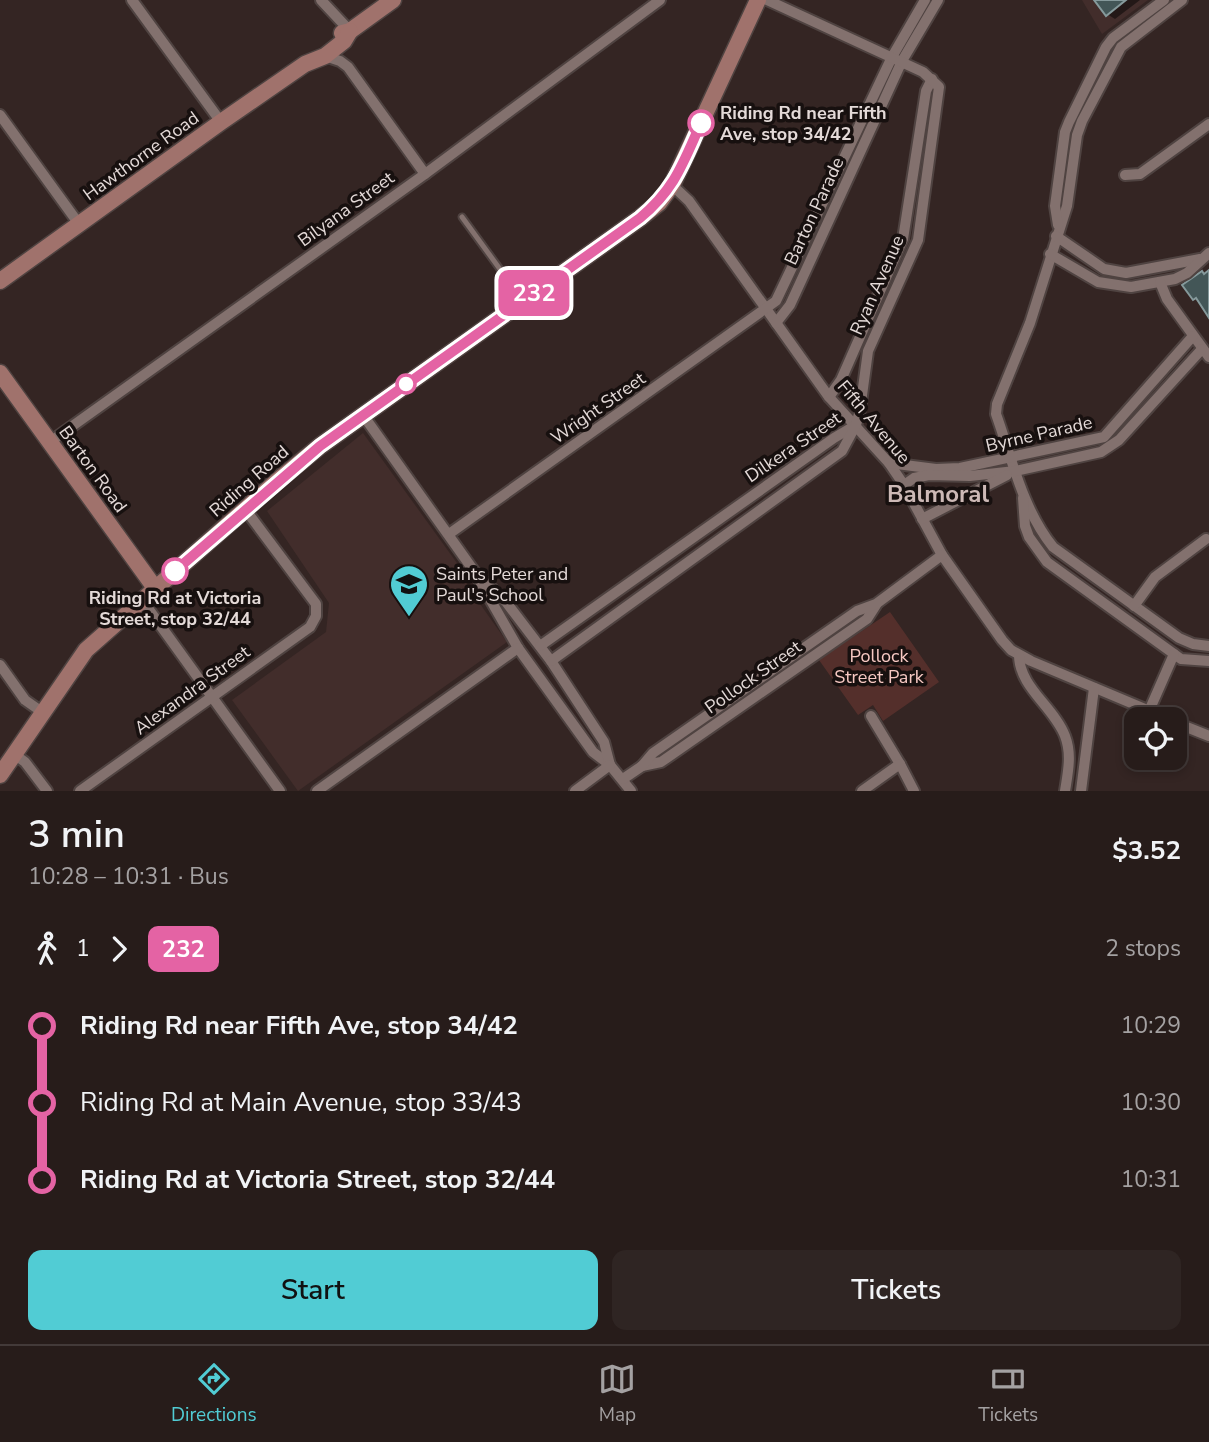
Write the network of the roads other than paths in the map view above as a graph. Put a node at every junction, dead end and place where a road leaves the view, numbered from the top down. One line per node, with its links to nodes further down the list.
1 (132, 0): 17 (street)
2 (321, 0): 11 (street)
3 (393, 0): 11 (main road, Hawthorne Road)
4 (660, 0): 19 (street, Bilyana Street)
5 (758, 0): 21 (main road, Riding Road)
6 (767, 0): 13 (street)
7 (925, 0): 13 (street, Barton Parade)
8 (938, 0): 13 (street, Barton Parade)
9 (1164, 0): 24 (street)
10 (1182, 0): 24 (street)
11 (350, 31): 12 (main road, Hawthorne Road); 14 (main road, Hawthorne Road)
12 (325, 56): 14 (main road, Hawthorne Road); 19 (street)
13 (897, 59): 15 (street); 30 (street, Barton Parade); 31 (street, Barton Parade)
14 (304, 64): 17 (main road, Hawthorne Road)
15 (932, 79): 35 (street, Ryan Avenue); 37 (street, Ryan Avenue)
16 (0, 115): 23 (street)
17 (221, 122): 23 (main road, Hawthorne Road)
18 (1209, 124): 20 (street)
19 (425, 174): 38 (street, Bilyana Street)
20 (1125, 175)
21 (672, 186): 29 (main road, Riding Road); 30 (street, Fifth Avenue)
22 (462, 217): 29 (lane)
23 (79, 224): 27 (main road, Hawthorne Road)
24 (1057, 232): 25 (street); 26 (street)
25 (1050, 254): 28 (street); 39 (street)
26 (1205, 256): 28 (street)
27 (0, 281)
28 (1160, 282): 32 (street)
29 (523, 301): 36 (main road, Riding Road)
30 (766, 310): 31 (street, Fifth Avenue); 46 (street, Wright Street)
31 (776, 323): 35 (street, Fifth Avenue)
32 (1193, 336): 33 (street); 39 (street, Byrne Parade)
33 (1205, 353): 41 (street, Byrne Parade)
34 (0, 373): 38 (main road, Barton Road)
35 (829, 397): 37 (street, Fifth Avenue)
36 (363, 415): 44 (main road, Riding Road); 46 (street)
37 (856, 425): 40 (street, Fifth Avenue); 53 (street, Dilkera Street); 58 (street, Dilkera Street)
38 (50, 442): 50 (main road, Barton Road)
39 (1011, 458): 40 (street, Byrne Parade); 41 (street)
40 (889, 463): 42 (street, Fifth Avenue)
41 (1015, 471): 42 (street, Byrne Parade); 43 (street); 45 (street, Byrne Parade)
42 (904, 485): 45 (street, Fifth Avenue)
43 (1023, 495): 52 (street); 56 (street)
44 (245, 509): 50 (main road, Riding Road); 62 (street, Alexandra Street)
45 (922, 519): 48 (street, Fifth Avenue)
46 (449, 534): 49 (street)
47 (1206, 538): 52 (street)
48 (942, 555): 57 (street, Fifth Avenue); 73 (street, Pollock Street)
49 (474, 571): 53 (street); 55 (street)
50 (155, 588): 51 (main road, Riding Road)
51 (142, 600): 62 (street); 65 (main road, Riding Road)
52 (1134, 606): 54 (street)
53 (540, 646): 58 (street)
54 (1209, 646)
55 (518, 648): 71 (street); 77 (street)
56 (1174, 654): 59 (street); 64 (street)
57 (1019, 655): 61 (street, Fifth Avenue); 82 (street)
58 (551, 661): 71 (street)
59 (1209, 661)
60 (0, 665): 65 (street)
61 (1094, 688): 63 (street, Fifth Avenue); 83 (street)
62 (212, 697): 75 (street, Alexandra Street); 76 (street)
63 (1139, 707)
64 (1151, 707)
65 (42, 712): 69 (main road, Riding Road)
66 (871, 716): 70 (street)
67 (1187, 727): 68 (street)
68 (1209, 736)
69 (14, 754): 72 (main road, Riding Road); 74 (street)
70 (900, 764): 80 (street); 81 (street)
71 (610, 765): 73 (street); 78 (street)
72 (0, 775)
73 (623, 779): 79 (street)
74 (47, 791)
75 (80, 791)
76 (280, 791)
77 (317, 791)
78 (575, 791)
79 (631, 791)
80 (862, 791)
81 (914, 791)
82 (1065, 791)
83 (1081, 791)

